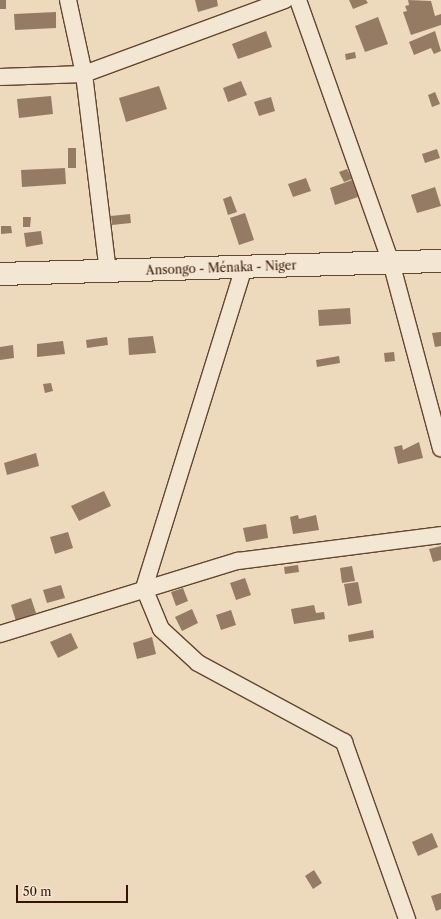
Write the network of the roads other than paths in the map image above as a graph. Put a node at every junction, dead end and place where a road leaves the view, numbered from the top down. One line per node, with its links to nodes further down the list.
1 (68, 0): 4 (street)
2 (285, 0): 4 (street)
3 (298, 0): 7 (street)
4 (84, 74): 5 (street); 9 (street)
5 (0, 77)
6 (441, 261): 7 (main road, Ansongo - Ménaka - Niger)
7 (392, 262): 8 (main road, Ansongo - Ménaka - Niger); 11 (street)
8 (244, 267): 9 (main road, Ansongo - Ménaka - Niger); 13 (street)
9 (108, 271): 10 (main road, Ansongo - Ménaka - Niger)
10 (0, 274)
11 (441, 448)
12 (441, 534): 13 (street)
13 (144, 588): 14 (street); 15 (street)
14 (0, 634)
15 (407, 919)

